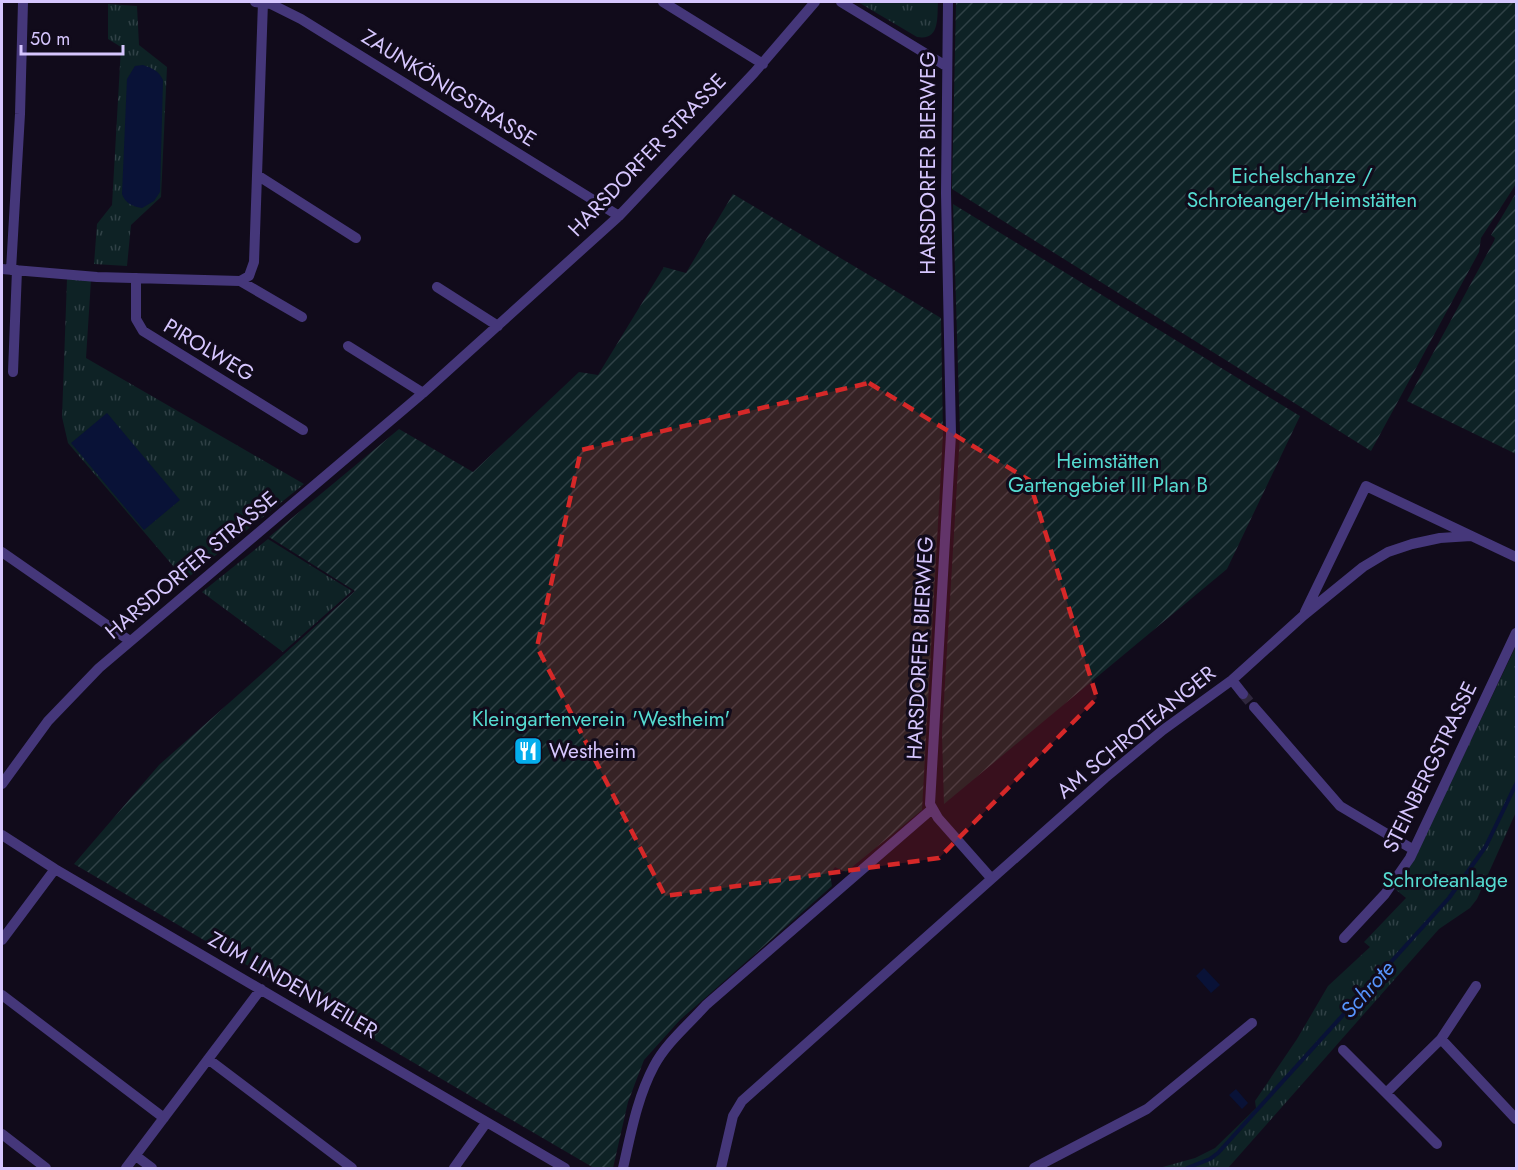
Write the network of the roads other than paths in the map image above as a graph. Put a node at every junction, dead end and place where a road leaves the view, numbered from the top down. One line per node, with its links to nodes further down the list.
1 (23, 2): 12 (street)
2 (259, 2): 9 (street); 10 (street, ZAUNKÖNIGSTRASSE)
3 (663, 2): 7 (street)
4 (815, 2): 7 (street, HARSDORFER STRASSE)
5 (841, 2): 8 (street)
6 (948, 2): 8 (street, HARSDORFER BIERWEG)
7 (763, 64): 10 (street, HARSDORFER STRASSE)
8 (946, 66): 32 (street, HARSDORFER BIERWEG)
9 (257, 175): 11 (street); 14 (street)
10 (619, 216): 17 (street, HARSDORFER STRASSE)
11 (356, 238)
12 (10, 270): 13 (street); 19 (street)
13 (136, 278): 14 (street); 21 (street, PIROLWEG)
14 (240, 281): 16 (street)
15 (437, 288): 17 (street)
16 (302, 317)
17 (498, 326): 20 (street, HARSDORFER STRASSE)
18 (348, 346): 20 (street)
19 (13, 372)
20 (423, 393): 27 (street, HARSDORFER STRASSE)
21 (303, 430)
22 (1471, 536): 24 (street, AM SCHROTEANGER); 25 (street, AM SCHROTEANGER); 25 (street, AM SCHROTEANGER)
23 (2, 552): 27 (street)
24 (1516, 557)
25 (1304, 615): 28 (street, AM SCHROTEANGER)
26 (1516, 633): 34 (street, STEINBERGSTRASSE)
27 (130, 641): 31 (street, HARSDORFER STRASSE)
28 (1232, 680): 29 (street); 36 (street, AM SCHROTEANGER)
29 (1242, 694)
30 (1254, 707): 34 (street)
31 (2, 784)
32 (932, 809): 36 (street); 59 (street)
33 (2, 835): 35 (street, ZUM LINDENWEILER)
34 (1414, 850): 37 (street, STEINBERGSTRASSE)
35 (55, 869): 38 (street); 40 (street, ZUM LINDENWEILER)
36 (991, 878): 60 (street, AM SCHROTEANGER)
37 (1344, 938)
38 (2, 940)
39 (1476, 986): 43 (street)
40 (261, 989): 45 (street); 49 (street, ZUM LINDENWEILER)
41 (2, 995): 47 (street)
42 (1251, 1023): 61 (street)
43 (1441, 1039): 46 (street); 48 (street)
44 (1343, 1050): 46 (street)
45 (208, 1059): 47 (street); 56 (street)
46 (1386, 1093): 51 (street)
47 (164, 1119): 52 (street)
48 (1516, 1119)
49 (486, 1123): 57 (street); 58 (street, ZUM LINDENWEILER)
50 (2, 1134): 53 (street)
51 (1437, 1144)
52 (135, 1156): 54 (street); 55 (street)
53 (46, 1168)
54 (126, 1168)
55 (152, 1168)
56 (352, 1168)
57 (453, 1168)
58 (565, 1168)
59 (623, 1168)
60 (721, 1168)
61 (1034, 1168)

